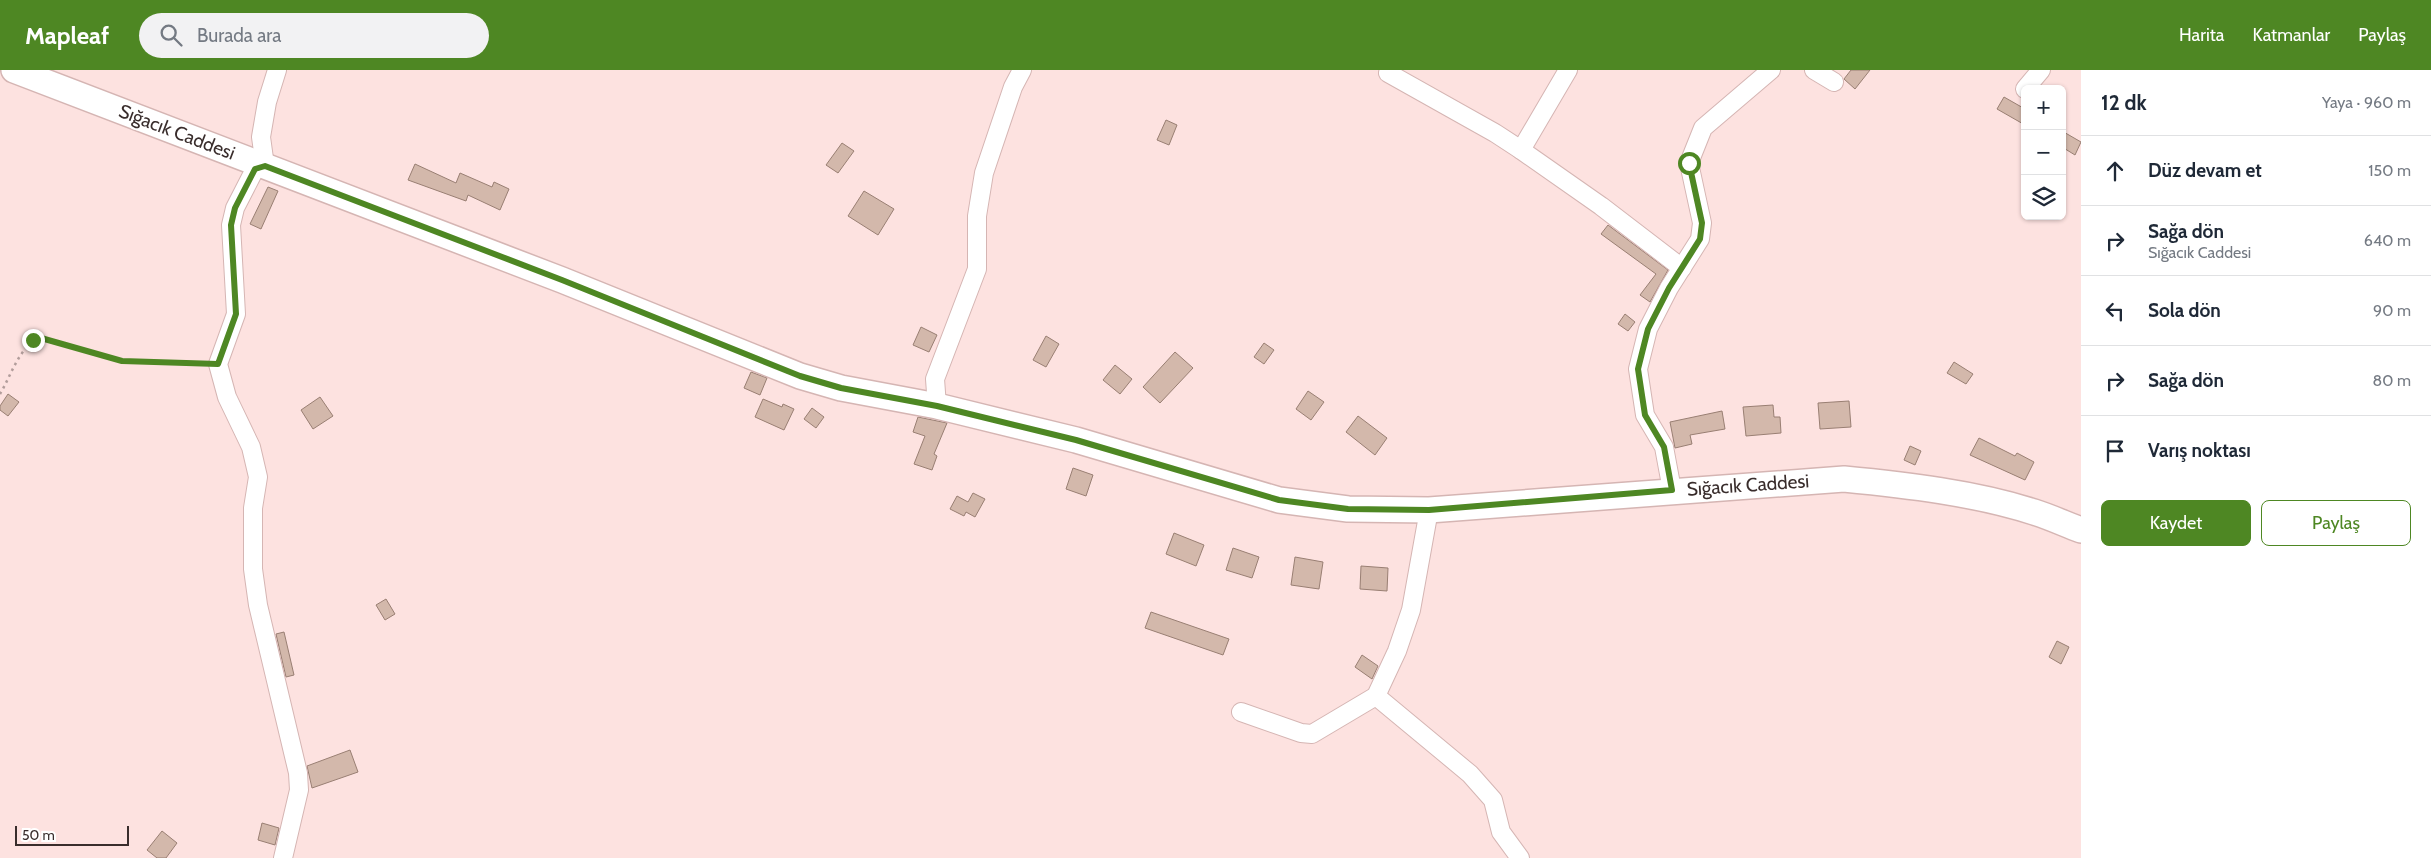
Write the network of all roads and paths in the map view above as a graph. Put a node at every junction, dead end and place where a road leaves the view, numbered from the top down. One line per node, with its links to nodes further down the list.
1 (14, 70): 12 (main road, Sığacık Caddesi)
2 (277, 70): 12 (street)
3 (1022, 70): 16 (street)
4 (1568, 70): 11 (street)
5 (1771, 70): 13 (street)
6 (1814, 70): 9 (street)
7 (2042, 70): 10 (street)
8 (1388, 73): 11 (street)
9 (1834, 82)
10 (2028, 85)
11 (1521, 150): 13 (street)
12 (265, 166): 14 (street); 16 (main road, Sığacık Caddesi)
13 (1682, 268): 17 (street)
14 (218, 364): 15 (path); 22 (street)
15 (0, 394)
16 (937, 406): 18 (main road, Sığacık Caddesi)
17 (1672, 490): 18 (main road, Sığacık Caddesi); 19 (main road, Sığacık Caddesi)
18 (1429, 510): 20 (street)
19 (2081, 530)
20 (1376, 696): 21 (street); 23 (street)
21 (1242, 712)
22 (283, 858)
23 (1520, 858)

